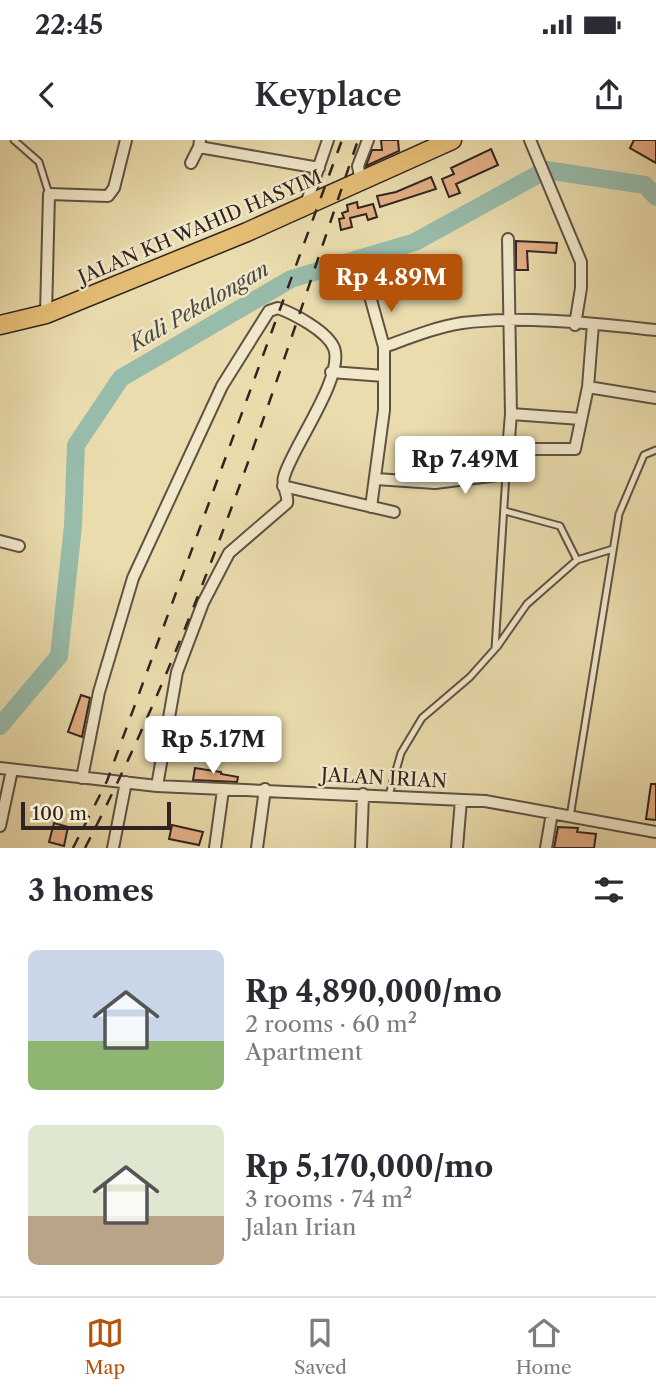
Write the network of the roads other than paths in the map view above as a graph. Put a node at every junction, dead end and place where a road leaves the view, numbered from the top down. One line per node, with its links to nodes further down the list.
1 (15, 140): 11 (lane)
2 (126, 140): 11 (street)
3 (327, 140): 9 (street)
4 (368, 140): 10 (street)
5 (452, 140): 10 (main road, JALAN KH WAHID HASYIM)
6 (199, 144): 8 (street); 9 (street)
7 (532, 144): 19 (street)
8 (191, 163)
9 (319, 167): 12 (street)
10 (361, 182): 12 (main road, JALAN KH WAHID HASYIM)
11 (49, 194): 15 (street)
12 (304, 207): 15 (main road, JALAN KH WAHID HASYIM)
13 (508, 239): 16 (street)
14 (368, 289): 21 (street)
15 (46, 314): 18 (main road, JALAN KH WAHID HASYIM)
16 (511, 321): 19 (street); 21 (street); 26 (street)
17 (593, 324): 19 (street); 20 (street); 24 (street)
18 (0, 325)
19 (575, 325)
20 (656, 330)
21 (384, 347): 23 (street)
22 (331, 372): 23 (street); 32 (street); 42 (street)
23 (384, 376): 31 (street)
24 (589, 387): 25 (street); 27 (street)
25 (656, 398)
26 (511, 414): 27 (street); 28 (street)
27 (581, 419): 28 (street)
28 (509, 449): 30 (street)
29 (656, 450): 38 (lane)
30 (506, 474): 31 (street); 34 (lane)
31 (376, 479): 33 (street)
32 (283, 486): 33 (street); 44 (street)
33 (371, 507): 35 (street)
34 (505, 511): 39 (lane); 40 (lane)
35 (394, 512)
36 (0, 541): 37 (street)
37 (19, 546)
38 (613, 548): 39 (lane); 51 (lane)
39 (577, 561): 40 (lane)
40 (495, 649): 48 (lane)
41 (6, 769): 42 (street, JALAN IRIAN); 52 (street)
42 (82, 778): 43 (street, JALAN IRIAN)
43 (126, 782): 44 (street, JALAN IRIAN); 54 (street)
44 (158, 786): 46 (street, JALAN IRIAN)
45 (265, 789): 46 (street, JALAN IRIAN); 47 (street, JALAN IRIAN); 56 (street)
46 (223, 790): 55 (street)
47 (363, 794): 48 (street, JALAN IRIAN); 57 (street)
48 (389, 795): 49 (street, JALAN IRIAN)
49 (461, 800): 50 (street, JALAN IRIAN); 58 (street)
50 (552, 813): 51 (street, JALAN IRIAN); 59 (street)
51 (570, 817): 53 (street, JALAN IRIAN)
52 (0, 826)
53 (656, 832)
54 (114, 848)
55 (215, 848)
56 (257, 848)
57 (361, 848)
58 (457, 848)
59 (546, 848)

